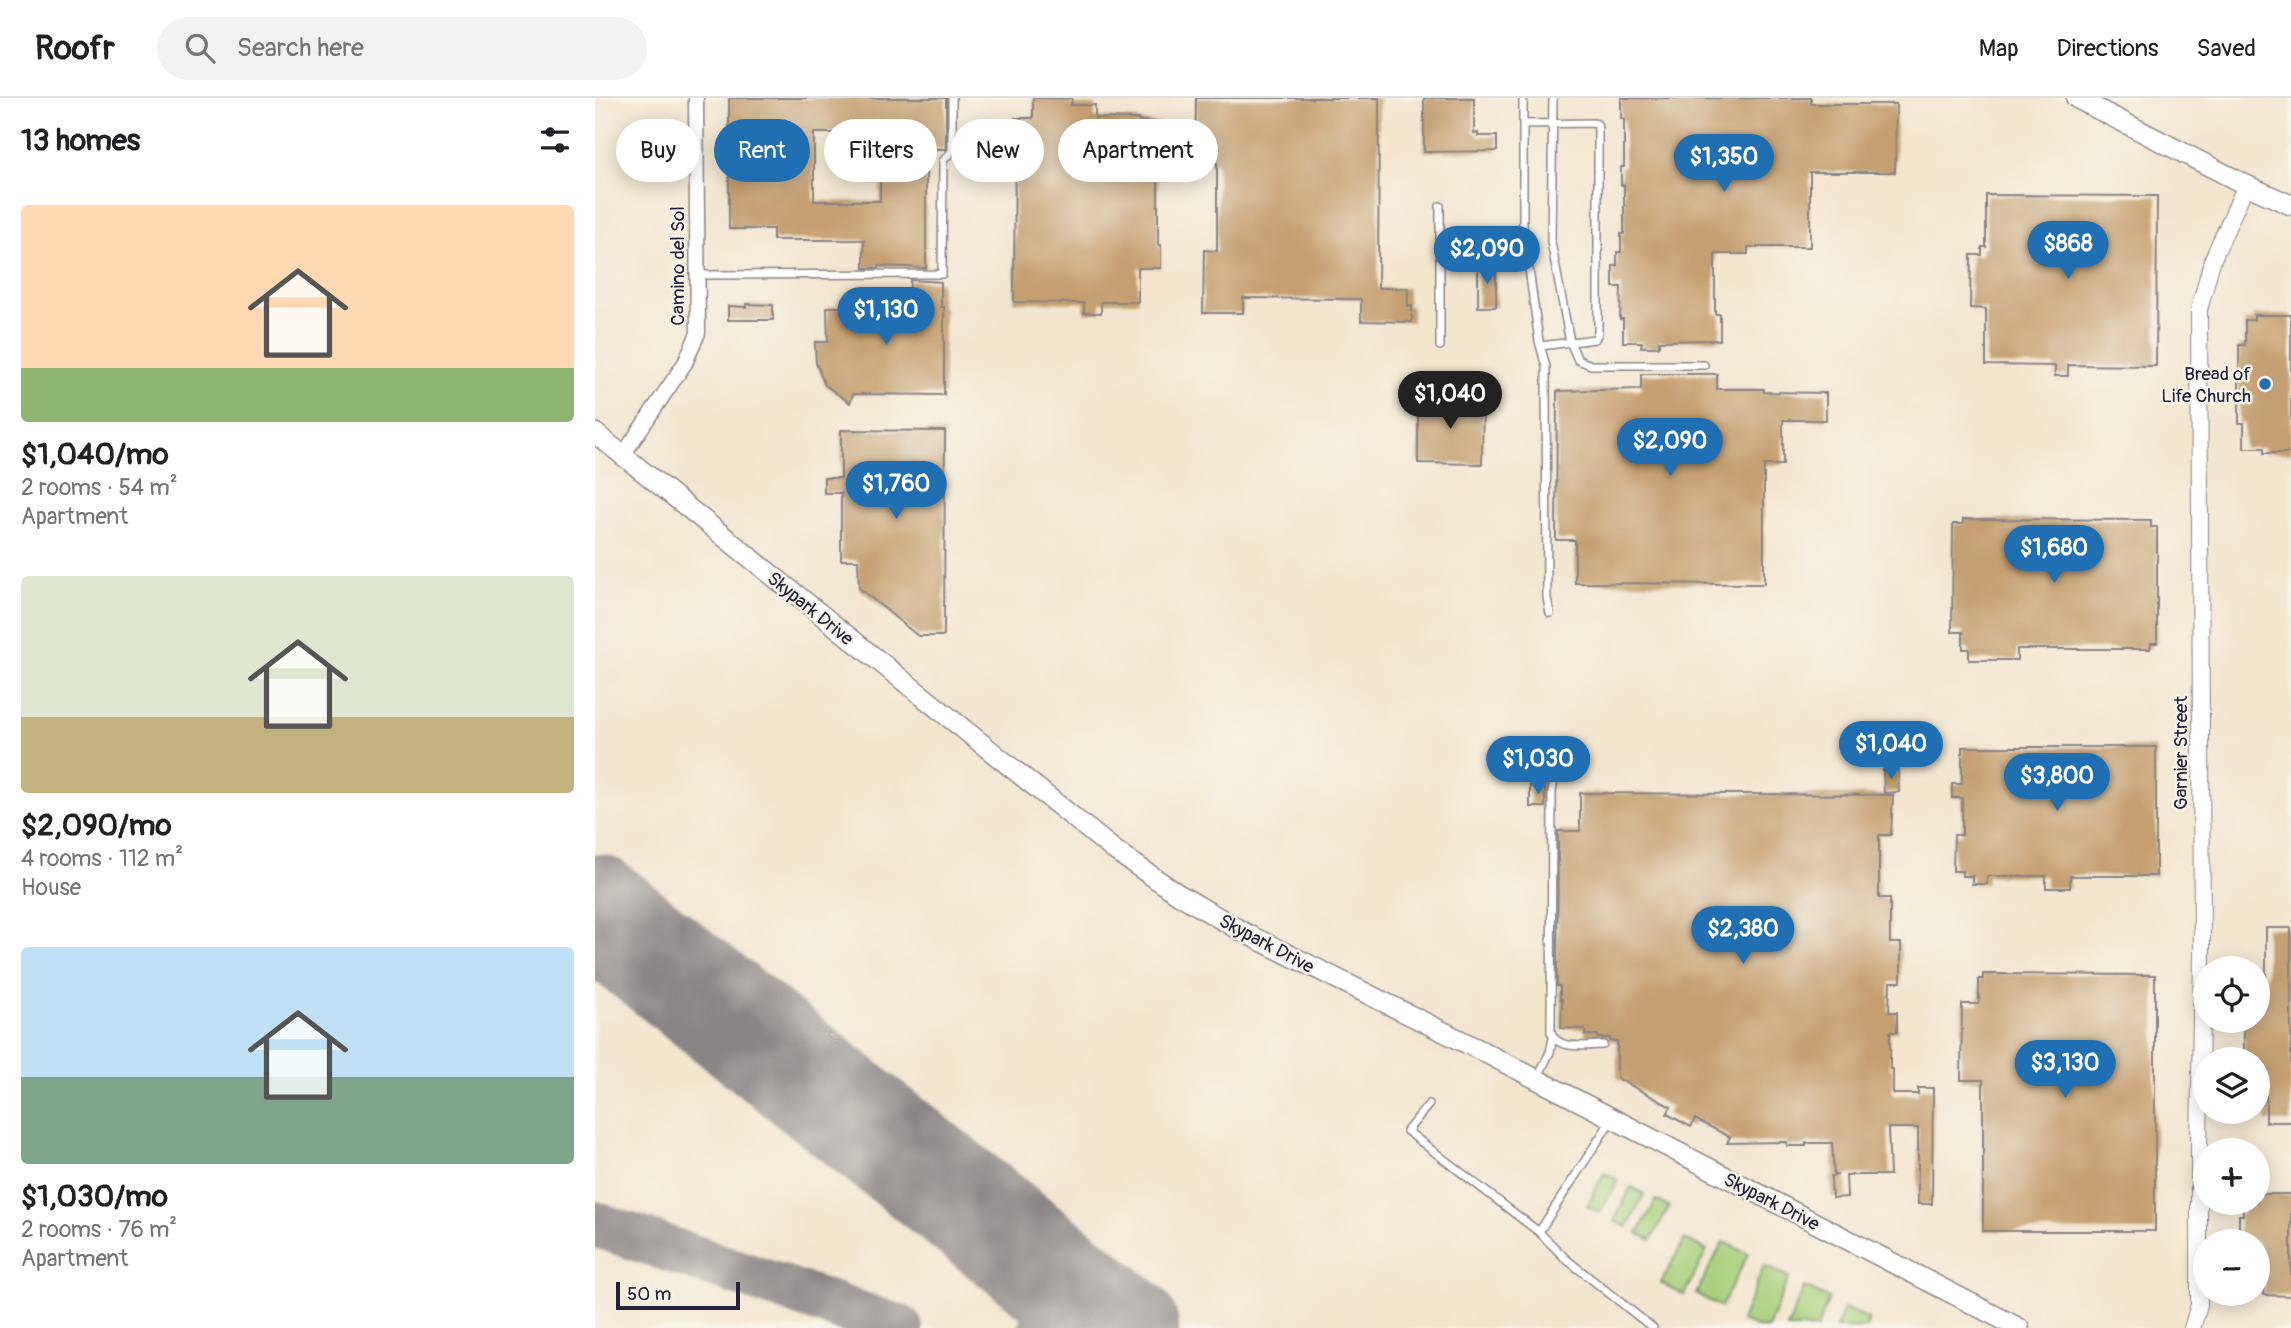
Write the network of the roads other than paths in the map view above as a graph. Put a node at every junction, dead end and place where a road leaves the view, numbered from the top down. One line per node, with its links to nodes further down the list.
1 (696, 98): 11 (street, Camino del Sol)
2 (953, 98): 11 (lane)
3 (1523, 98): 6 (lane)
4 (1553, 98): 7 (lane)
5 (2076, 98): 8 (main road)
6 (1523, 124): 7 (lane); 14 (lane)
7 (1553, 124): 12 (lane); 12 (lane)
8 (2246, 185): 9 (main road); 28 (street, Garnier Street)
9 (2291, 205)
10 (1440, 206): 13 (lane)
11 (697, 275): 17 (street, Camino del Sol)
12 (1570, 342): 14 (lane); 15 (lane)
13 (1440, 346)
14 (1541, 346): 18 (lane)
15 (1704, 365)
16 (595, 433): 17 (main road, Skypark Drive)
17 (623, 455): 22 (main road, Skypark Drive)
18 (1550, 613)
19 (1558, 757): 20 (lane)
20 (1553, 1038): 21 (lane); 22 (lane)
21 (1604, 1045)
22 (1537, 1080): 24 (main road, Skypark Drive)
23 (1429, 1104): 25 (lane)
24 (1613, 1119): 25 (lane); 27 (main road, Skypark Drive)
25 (1539, 1232): 26 (lane)
26 (1653, 1328)
27 (2019, 1328)
28 (2192, 1328)

